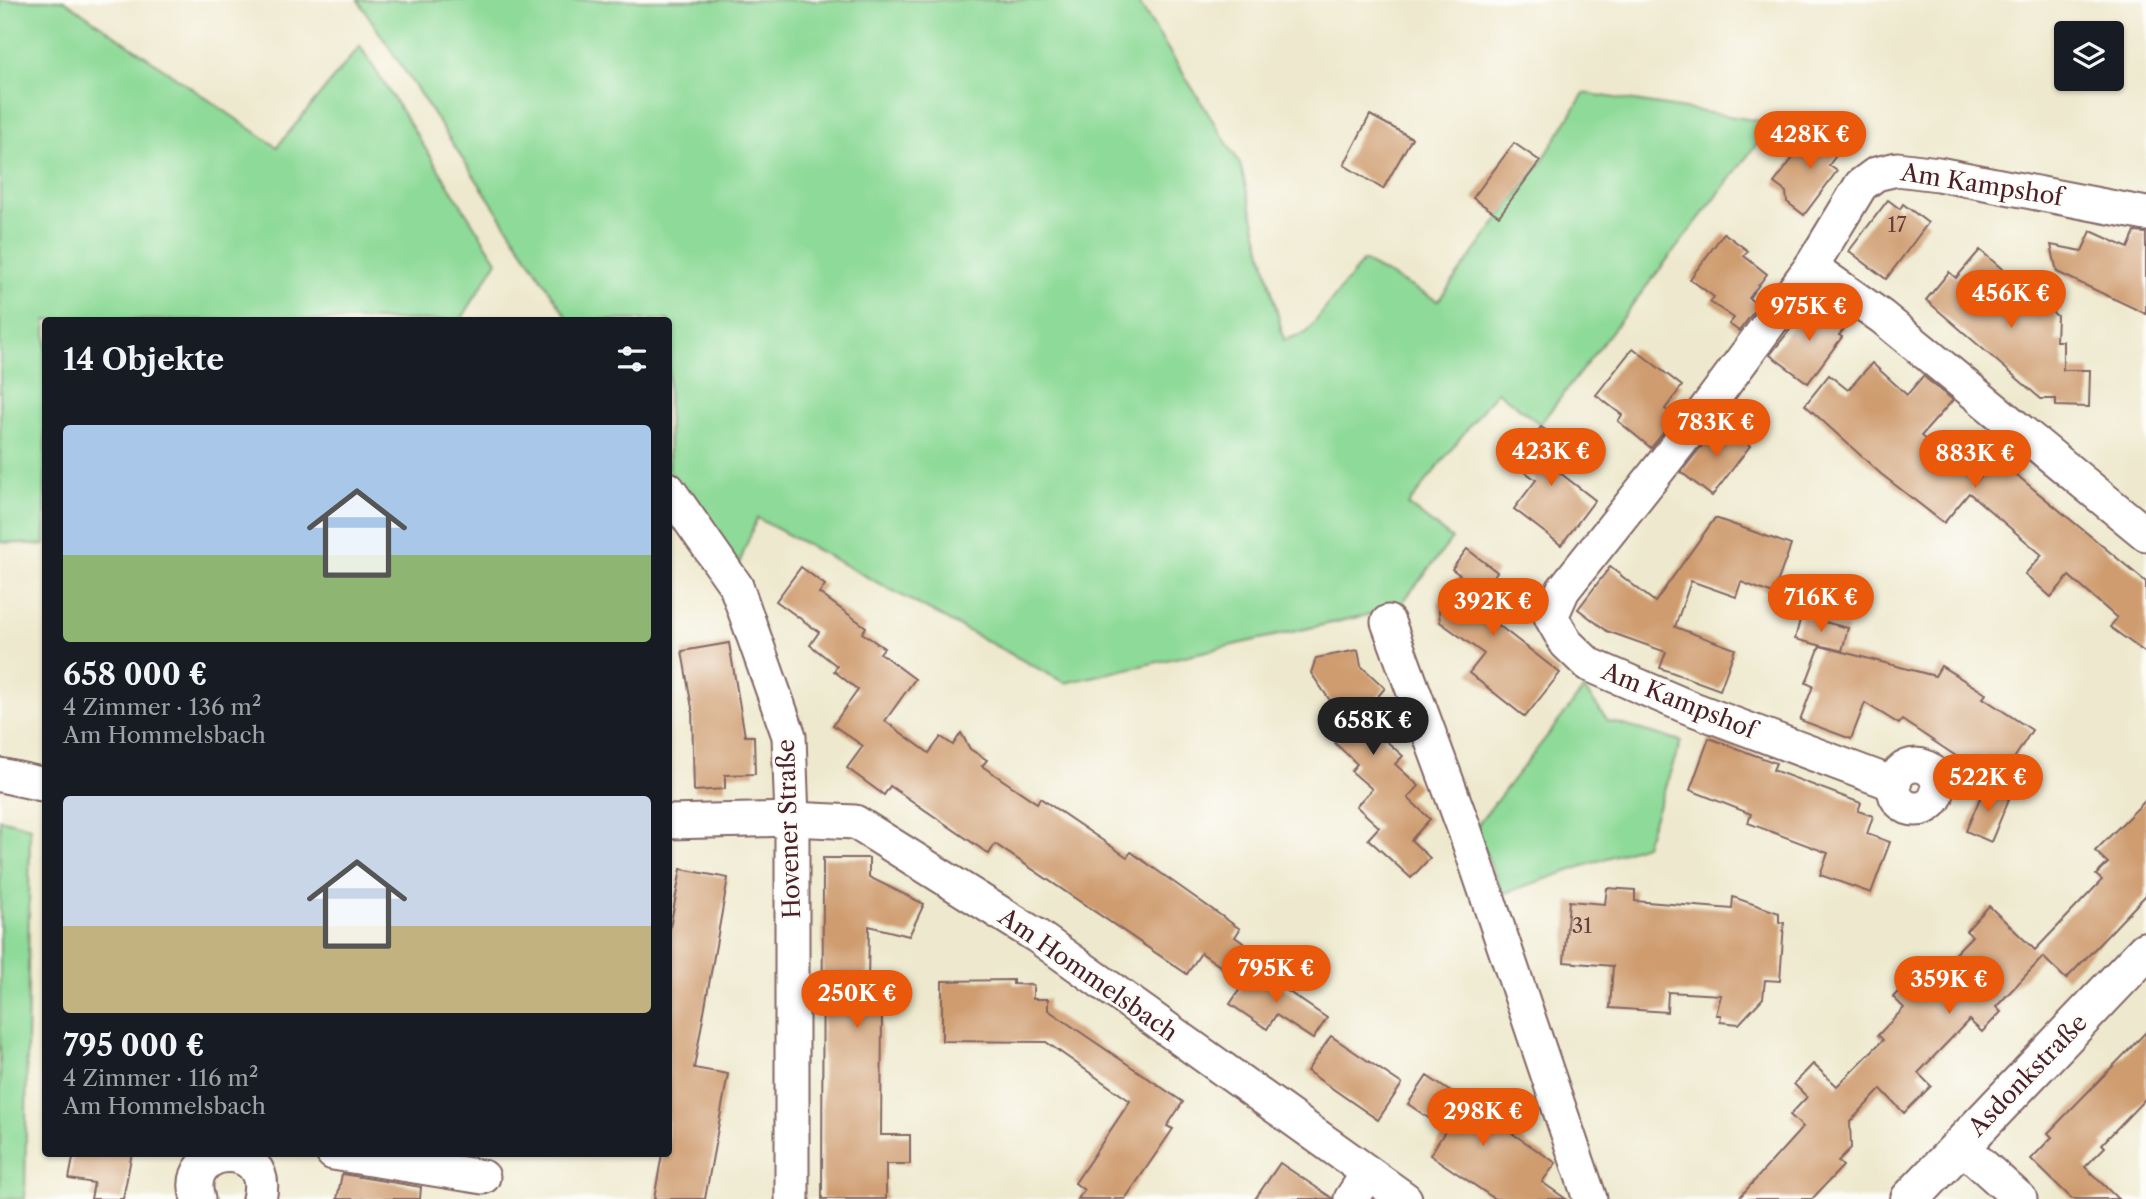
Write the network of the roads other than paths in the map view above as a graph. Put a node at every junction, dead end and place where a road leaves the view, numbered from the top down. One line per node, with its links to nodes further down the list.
1 (2146, 214): 2 (street, Am Kampshof)
2 (1811, 267): 4 (street); 8 (street, Am Kampshof)
3 (672, 495): 9 (street, Hovener Straße)
4 (2146, 534)
5 (1388, 622): 22 (street)
6 (0, 775): 7 (street)
7 (42, 784)
8 (1894, 784)
9 (792, 819): 10 (street, Am Hommelsbach); 17 (street, Am Hommelsbach); 20 (street, Hovener Straße)
10 (672, 822)
11 (2146, 951): 12 (street, Asdonkstraße)
12 (1961, 1146): 23 (street, Asdonkstraße); 24 (street)
13 (211, 1157): 18 (street)
14 (358, 1157): 16 (street)
15 (260, 1158): 19 (street)
16 (483, 1177)
17 (1359, 1186): 21 (street, Am Hommelsbach)
18 (198, 1199)
19 (259, 1199)
20 (792, 1199)
21 (1405, 1199)
22 (1590, 1199)
23 (1910, 1199)
24 (2020, 1199)

